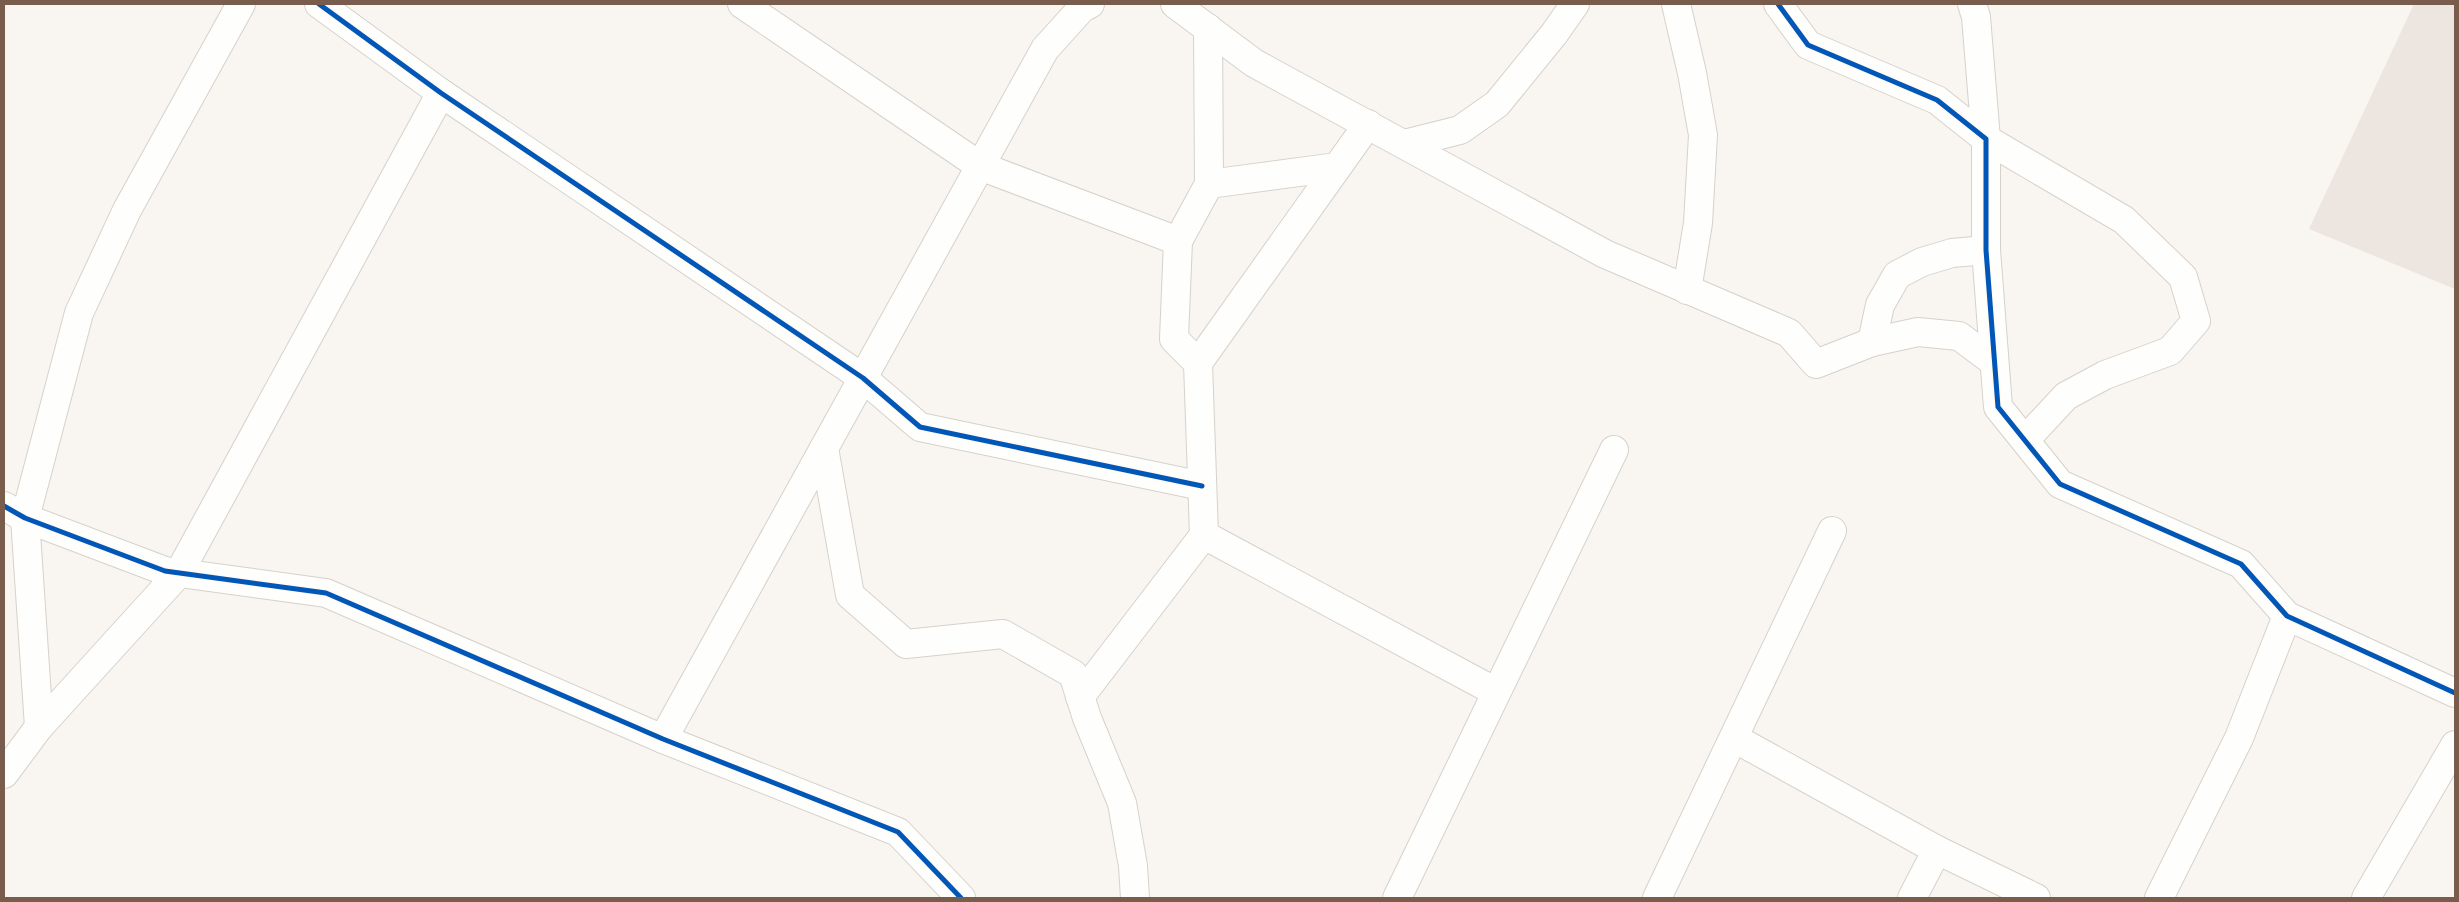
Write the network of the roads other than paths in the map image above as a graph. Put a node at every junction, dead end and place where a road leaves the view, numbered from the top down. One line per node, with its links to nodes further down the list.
1 (241, 4): 29 (street)
2 (319, 4): 11 (street)
3 (742, 4): 15 (street)
4 (1090, 4): 15 (street)
5 (1175, 4): 10 (street)
6 (1575, 4): 14 (street)
7 (1676, 4): 20 (street)
8 (1778, 4): 13 (street)
9 (1972, 4): 13 (street)
10 (1208, 28): 12 (street); 17 (street)
11 (442, 92): 24 (street); 32 (street)
12 (1368, 124): 14 (street); 16 (street)
13 (1986, 139): 19 (street); 25 (street)
14 (1404, 144): 20 (street)
15 (980, 166): 18 (street); 24 (street)
16 (1338, 167): 17 (street); 23 (street)
17 (1209, 184): 18 (street)
18 (1178, 241): 23 (street)
19 (1986, 250): 21 (street); 22 (street)
20 (1687, 290): 21 (street)
21 (1872, 342): 22 (street)
22 (1994, 362): 25 (street)
23 (1198, 363): 28 (street)
24 (863, 378): 26 (street); 28 (street)
25 (2025, 440): 33 (street)
26 (824, 448): 36 (street); 39 (street)
27 (1614, 450): 34 (street)
28 (1202, 486): 31 (street)
29 (14, 512): 32 (street); 37 (street)
30 (1832, 531): 38 (street)
31 (1204, 535): 34 (street); 36 (street)
32 (179, 573): 37 (street); 39 (street)
33 (2286, 616): 35 (street); 49 (street)
34 (1496, 692): 45 (street)
35 (2455, 693)
36 (1080, 697): 44 (street)
37 (39, 727): 41 (street)
38 (1734, 738): 42 (street); 46 (street)
39 (663, 739): 43 (street)
40 (2455, 745): 50 (street)
41 (4, 774)
42 (1937, 850): 47 (street); 48 (street)
43 (961, 898)
44 (1135, 898)
45 (1397, 898)
46 (1657, 898)
47 (1912, 898)
48 (2036, 898)
49 (2159, 898)
50 (2366, 898)

